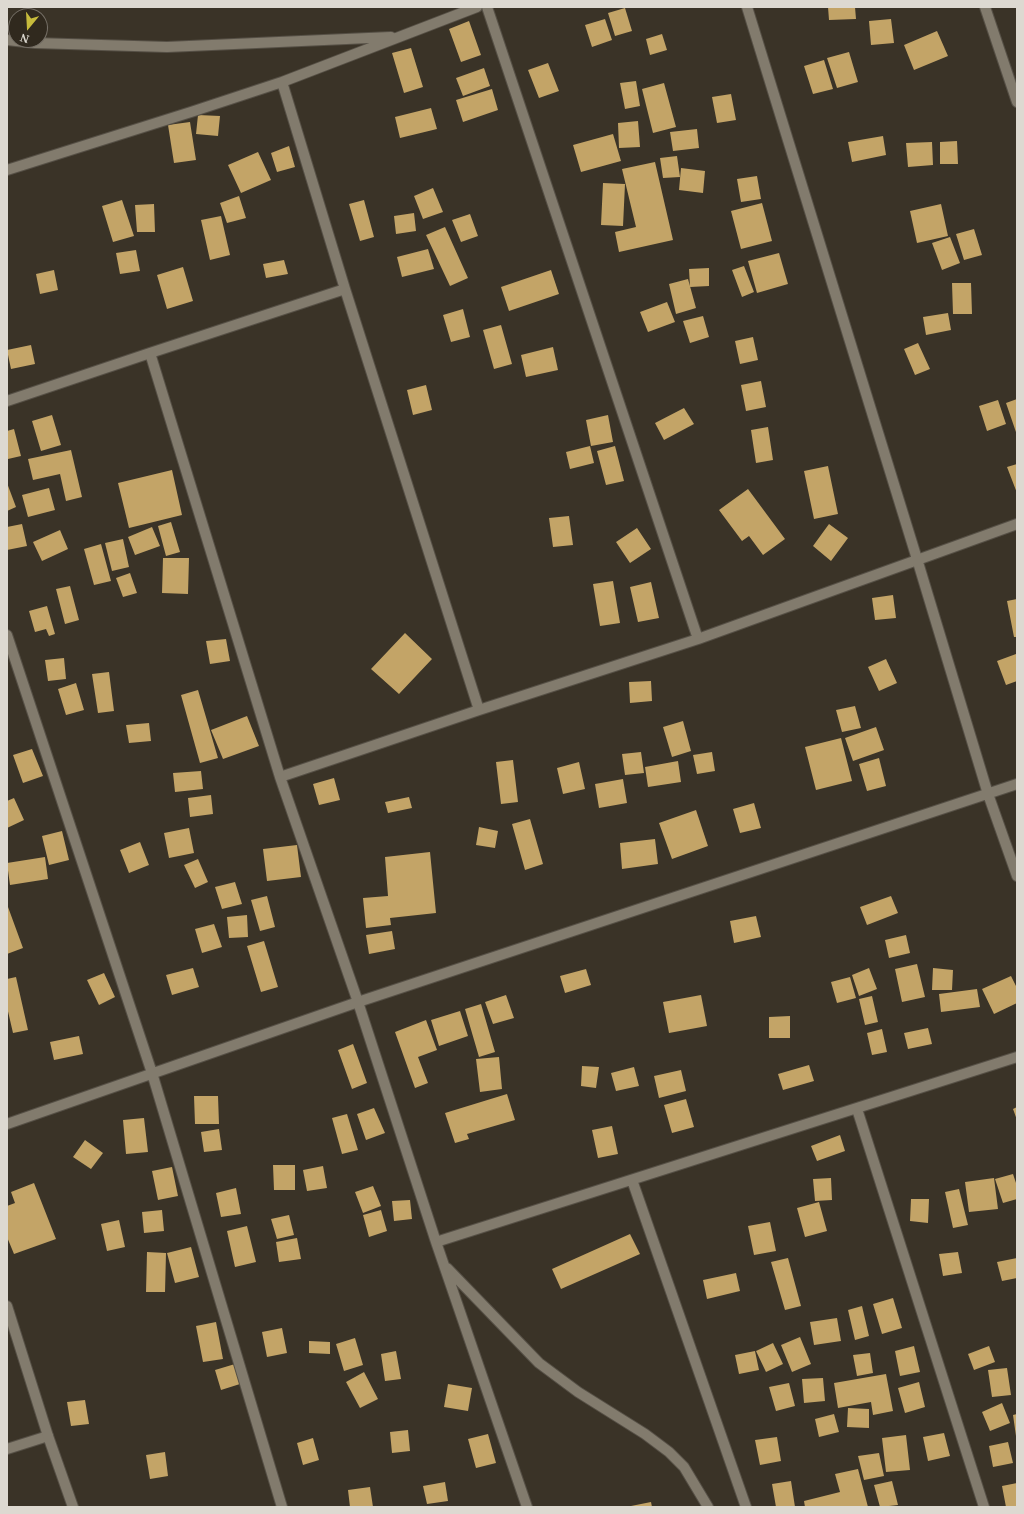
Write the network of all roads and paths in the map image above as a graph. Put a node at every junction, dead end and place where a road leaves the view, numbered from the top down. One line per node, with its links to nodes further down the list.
1 (476, 7): 5 (street)
2 (487, 7): 16 (street)
3 (747, 7): 14 (street)
4 (985, 7): 8 (street)
5 (401, 36): 6 (street); 7 (street)
6 (7, 40)
7 (282, 82): 9 (street); 10 (street)
8 (1017, 102)
9 (7, 170)
10 (345, 290): 11 (street); 17 (street)
11 (150, 353): 12 (street); 18 (street)
12 (7, 401)
13 (1017, 524): 14 (street)
14 (917, 559): 16 (street); 20 (street)
15 (7, 635): 24 (street)
16 (698, 639): 17 (street)
17 (479, 710): 18 (street)
18 (280, 777): 22 (street)
19 (1017, 784): 20 (street)
20 (988, 794): 21 (street); 22 (street)
21 (1017, 876)
22 (358, 1002): 24 (street); 28 (street)
23 (1017, 1057): 25 (street)
24 (152, 1073): 26 (street); 34 (street)
25 (857, 1109): 27 (street); 38 (street)
26 (7, 1124)
27 (632, 1180): 28 (street); 37 (street)
28 (436, 1242): 29 (street)
29 (444, 1264): 35 (street); 36 (street)
30 (7, 1306): 31 (street)
31 (48, 1436): 32 (street); 33 (street)
32 (7, 1449)
33 (73, 1507)
34 (282, 1507)
35 (527, 1507)
36 (708, 1507)
37 (746, 1507)
38 (984, 1507)

